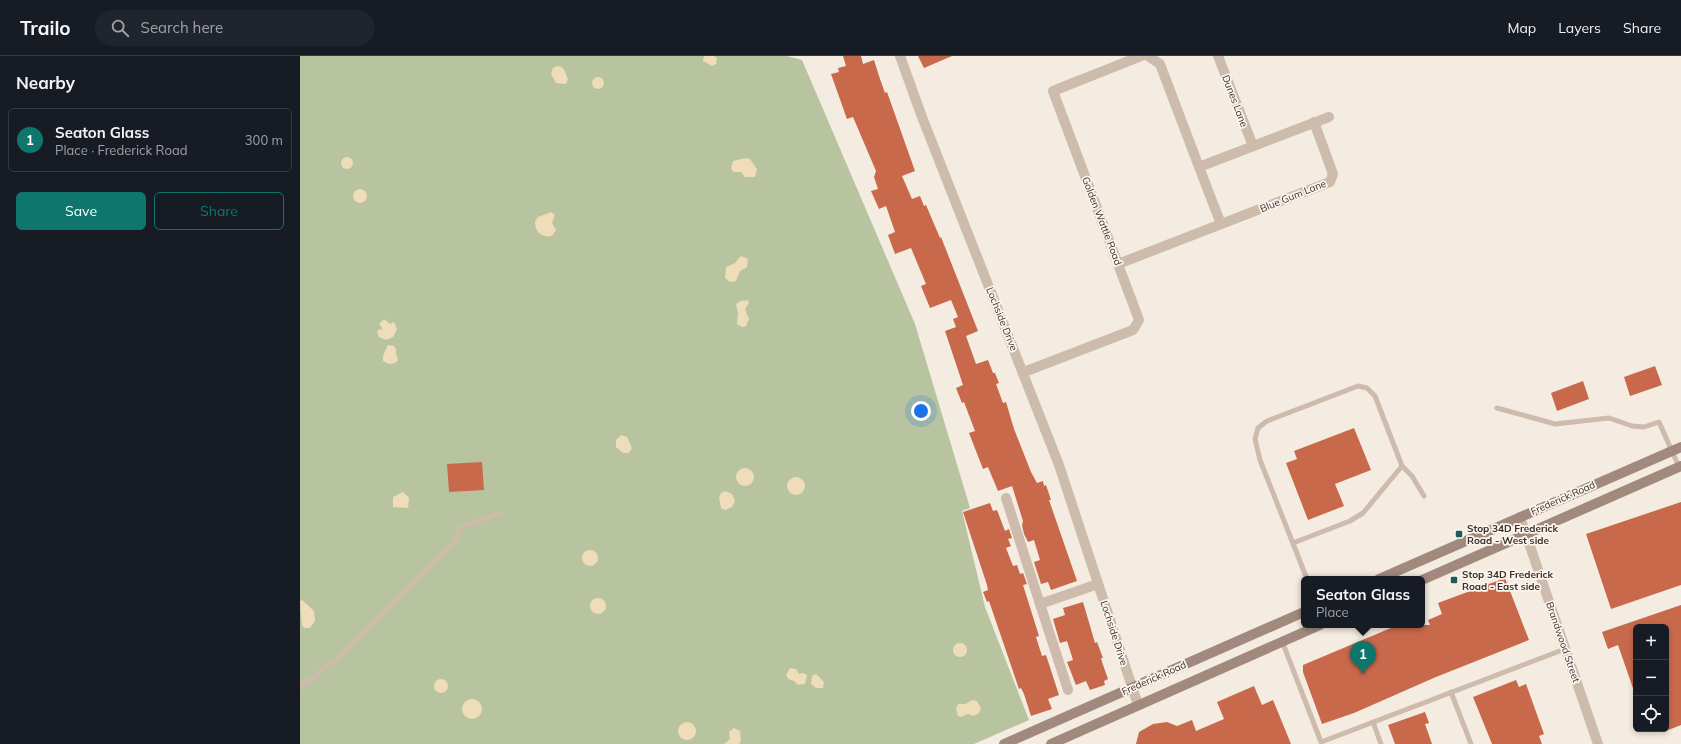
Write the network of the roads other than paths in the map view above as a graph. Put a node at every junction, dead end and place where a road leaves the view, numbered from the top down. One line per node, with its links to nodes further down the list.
1 (900, 56): 11 (street, Lochside Drive)
2 (1141, 56): 10 (street, Golden Wattle Road)
3 (1148, 56): 8 (street)
4 (1218, 56): 7 (street, Dunes Lane)
5 (1329, 117): 6 (street)
6 (1314, 122): 7 (street); 9 (street, Blue Gum Lane)
7 (1253, 146): 8 (street)
8 (1199, 167): 9 (street)
9 (1221, 224): 10 (street, Blue Gum Lane)
10 (1118, 264): 11 (street, Golden Wattle Road)
11 (1024, 372): 25 (street, Lochside Drive)
12 (1497, 408): 13 (lane)
13 (1677, 449): 15 (lane); 19 (main road, Frederick Road)
14 (1402, 466): 16 (lane); 21 (lane); 21 (lane)
15 (1680, 467): 20 (main road, Frederick Road)
16 (1424, 496)
17 (1006, 498): 26 (street)
18 (498, 513): 32 (lane)
19 (1520, 517): 20 (street, Brandwood Street); 23 (main road, Frederick Road)
20 (1526, 534): 24 (main road, Frederick Road); 30 (street, Brandwood Street)
21 (1292, 544): 22 (lane)
22 (1306, 576)
23 (1386, 576)
24 (1425, 579)
25 (1098, 584): 26 (street); 31 (street, Lochside Drive)
26 (1040, 604): 33 (street)
27 (1301, 613): 31 (main road, Frederick Road)
28 (1313, 628): 29 (main road, Frederick Road)
29 (1282, 642): 35 (main road, Frederick Road); 36 (lane)
30 (1565, 649): 34 (lane); 41 (street, Brandwood Street)
31 (1132, 687): 35 (street, Lochside Drive); 37 (main road, Frederick Road)
32 (300, 688)
33 (1068, 690)
34 (1451, 692): 36 (lane); 40 (lane)
35 (1138, 705): 38 (main road, Frederick Road)
36 (1373, 722): 39 (lane)
37 (1008, 743)
38 (1051, 744)
39 (1381, 744)
40 (1470, 744)
41 (1598, 744)

